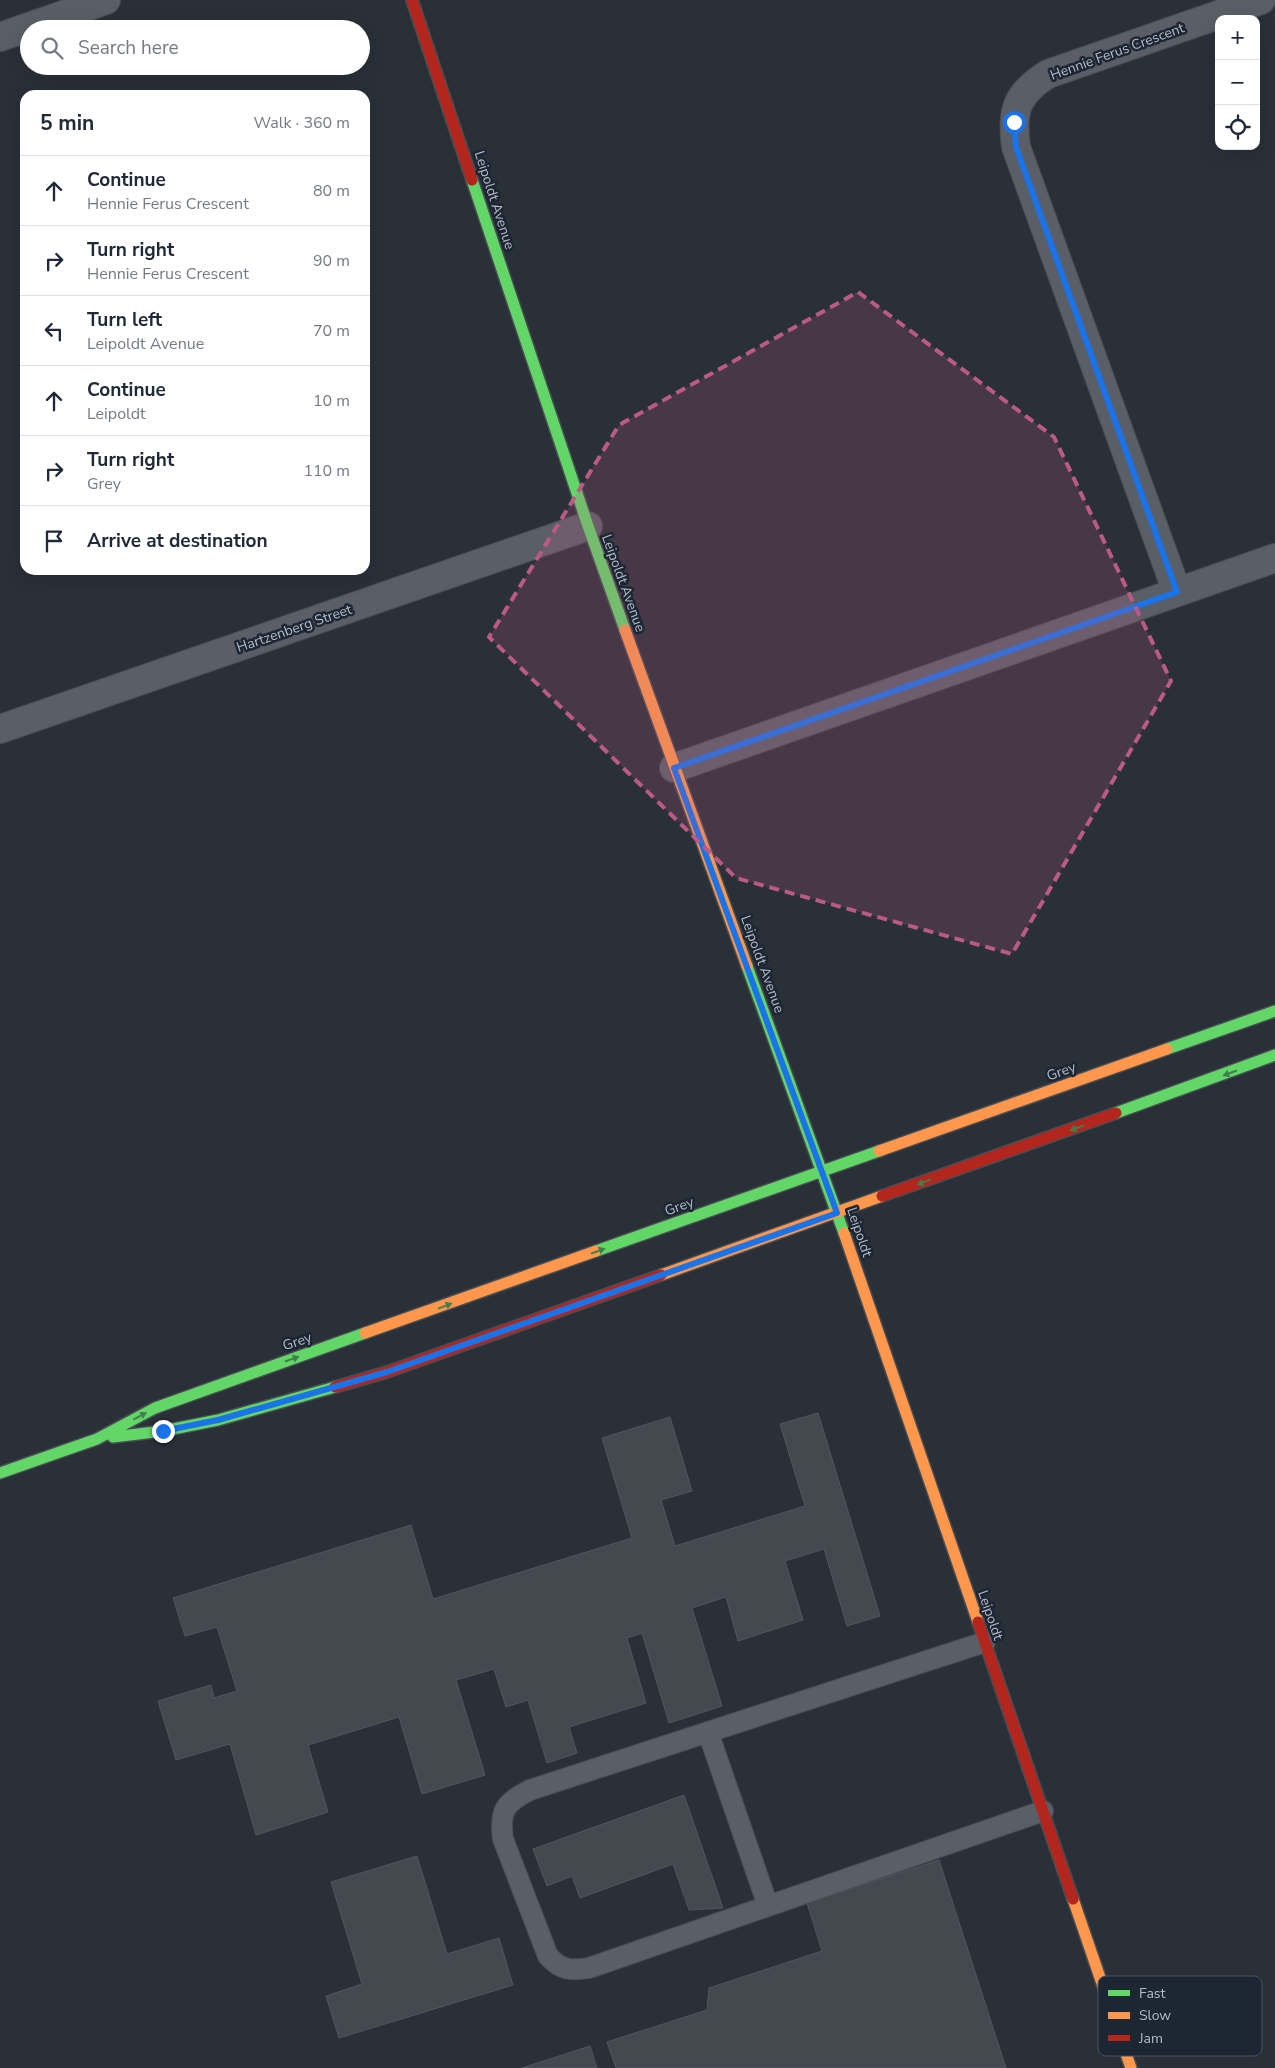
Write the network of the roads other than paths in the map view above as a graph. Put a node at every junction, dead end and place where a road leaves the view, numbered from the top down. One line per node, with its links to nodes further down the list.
1 (106, 0): 4 (street)
2 (412, 0): 7 (street, Leipoldt Avenue)
3 (1261, 0): 9 (street, Hennie Ferus Crescent)
4 (49, 20)
5 (20, 30): 6 (street)
6 (0, 37)
7 (588, 526): 10 (street, Hartzenberg Street); 11 (street, Leipoldt Avenue)
8 (1275, 558): 9 (street)
9 (1177, 592): 11 (street)
10 (0, 729)
11 (674, 768): 14 (street, Leipoldt Avenue)
12 (1275, 1011): 14 (street, Grey)
13 (1275, 1055): 15 (street, Grey, one-way to 15)
14 (823, 1171): 15 (street, Leipoldt); 16 (street, Grey, one-way to 14)
15 (837, 1213): 16 (street, Grey); 18 (street, Leipoldt)
16 (97, 1439): 17 (street, Grey)
17 (0, 1472)
18 (985, 1642): 19 (lane); 20 (street, Leipoldt)
19 (708, 1732): 21 (lane); 21 (lane)
20 (1043, 1811): 21 (lane); 22 (street, Leipoldt)
21 (768, 1906)
22 (1099, 1976)
23 (1127, 2056): 24 (street, Leipoldt)
24 (1131, 2068)

